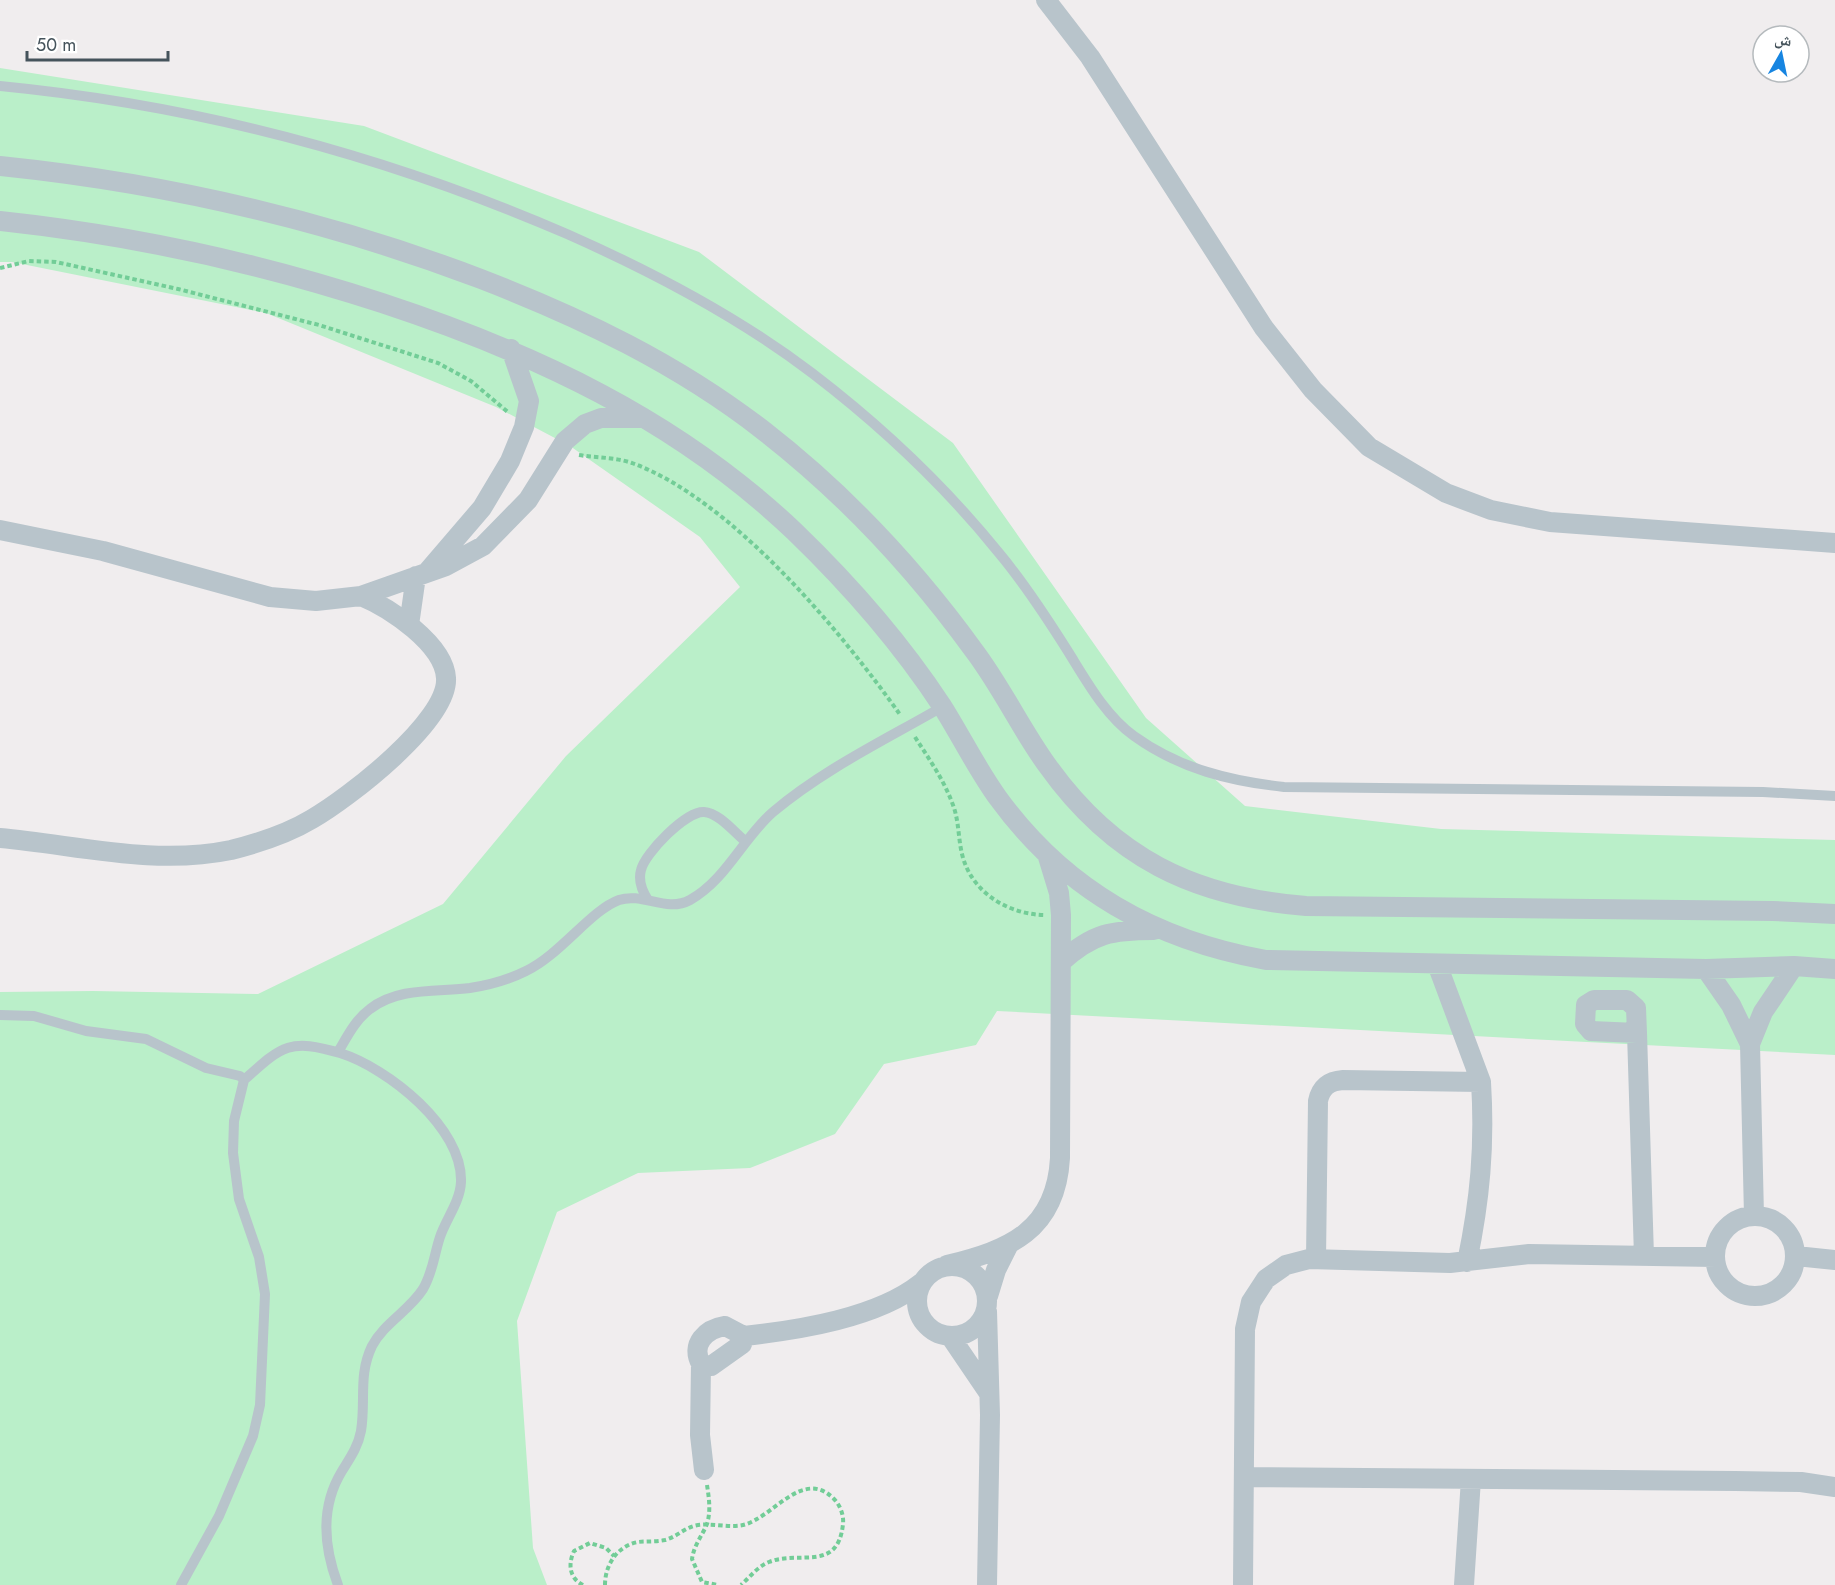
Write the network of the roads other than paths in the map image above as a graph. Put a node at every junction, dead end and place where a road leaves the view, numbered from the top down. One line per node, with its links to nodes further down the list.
1 (1046, 0): 8 (street)
2 (0, 86): 13 (lane)
3 (0, 165): 18 (street)
4 (0, 221): 5 (street)
5 (511, 349): 6 (street); 9 (street)
6 (644, 418): 9 (street); 12 (street)
7 (0, 530): 10 (street)
8 (1835, 543)
9 (422, 573): 10 (street); 11 (street)
10 (361, 596): 11 (street)
11 (409, 625): 14 (street)
12 (942, 706): 15 (lane); 16 (street)
13 (1835, 796)
14 (0, 838)
15 (745, 841): 17 (lane); 17 (lane)
16 (1048, 857): 19 (street); 20 (street)
17 (648, 900): 28 (lane)
18 (1835, 914)
19 (1158, 930): 20 (street); 21 (street)
20 (1061, 962): 32 (street)
21 (1437, 964): 23 (street); 30 (street)
22 (1794, 966): 23 (street); 24 (street); 27 (street)
23 (1706, 969): 27 (street)
24 (1835, 969)
25 (0, 1015): 29 (lane)
26 (1637, 1033): 33 (street)
27 (1750, 1044): 31 (street)
28 (338, 1052): 29 (lane); 53 (lane)
29 (244, 1080): 52 (lane)
30 (1481, 1082): 36 (street); 38 (street)
31 (1755, 1216): 34 (street); 35 (street)
32 (1008, 1246): 39 (street); 41 (street)
33 (1644, 1256): 35 (street); 38 (street)
34 (1796, 1256): 35 (street); 37 (street)
35 (1715, 1257)
36 (1316, 1259): 38 (street); 49 (street)
37 (1835, 1260)
38 (1467, 1262)
39 (947, 1265): 40 (street); 41 (street)
40 (921, 1283): 42 (street); 43 (street)
41 (988, 1304): 45 (street); 47 (street)
42 (876, 1308): 43 (street); 44 (street)
43 (922, 1320): 45 (street)
44 (744, 1336): 46 (street); 46 (street)
45 (950, 1336): 47 (street)
46 (701, 1364): 48 (street)
47 (989, 1395): 54 (street)
48 (704, 1470)
49 (1244, 1477): 50 (street); 55 (street)
50 (1471, 1479): 51 (street); 56 (street)
51 (1835, 1487)
52 (181, 1585)
53 (338, 1585)
54 (987, 1585)
55 (1243, 1585)
56 (1464, 1585)

